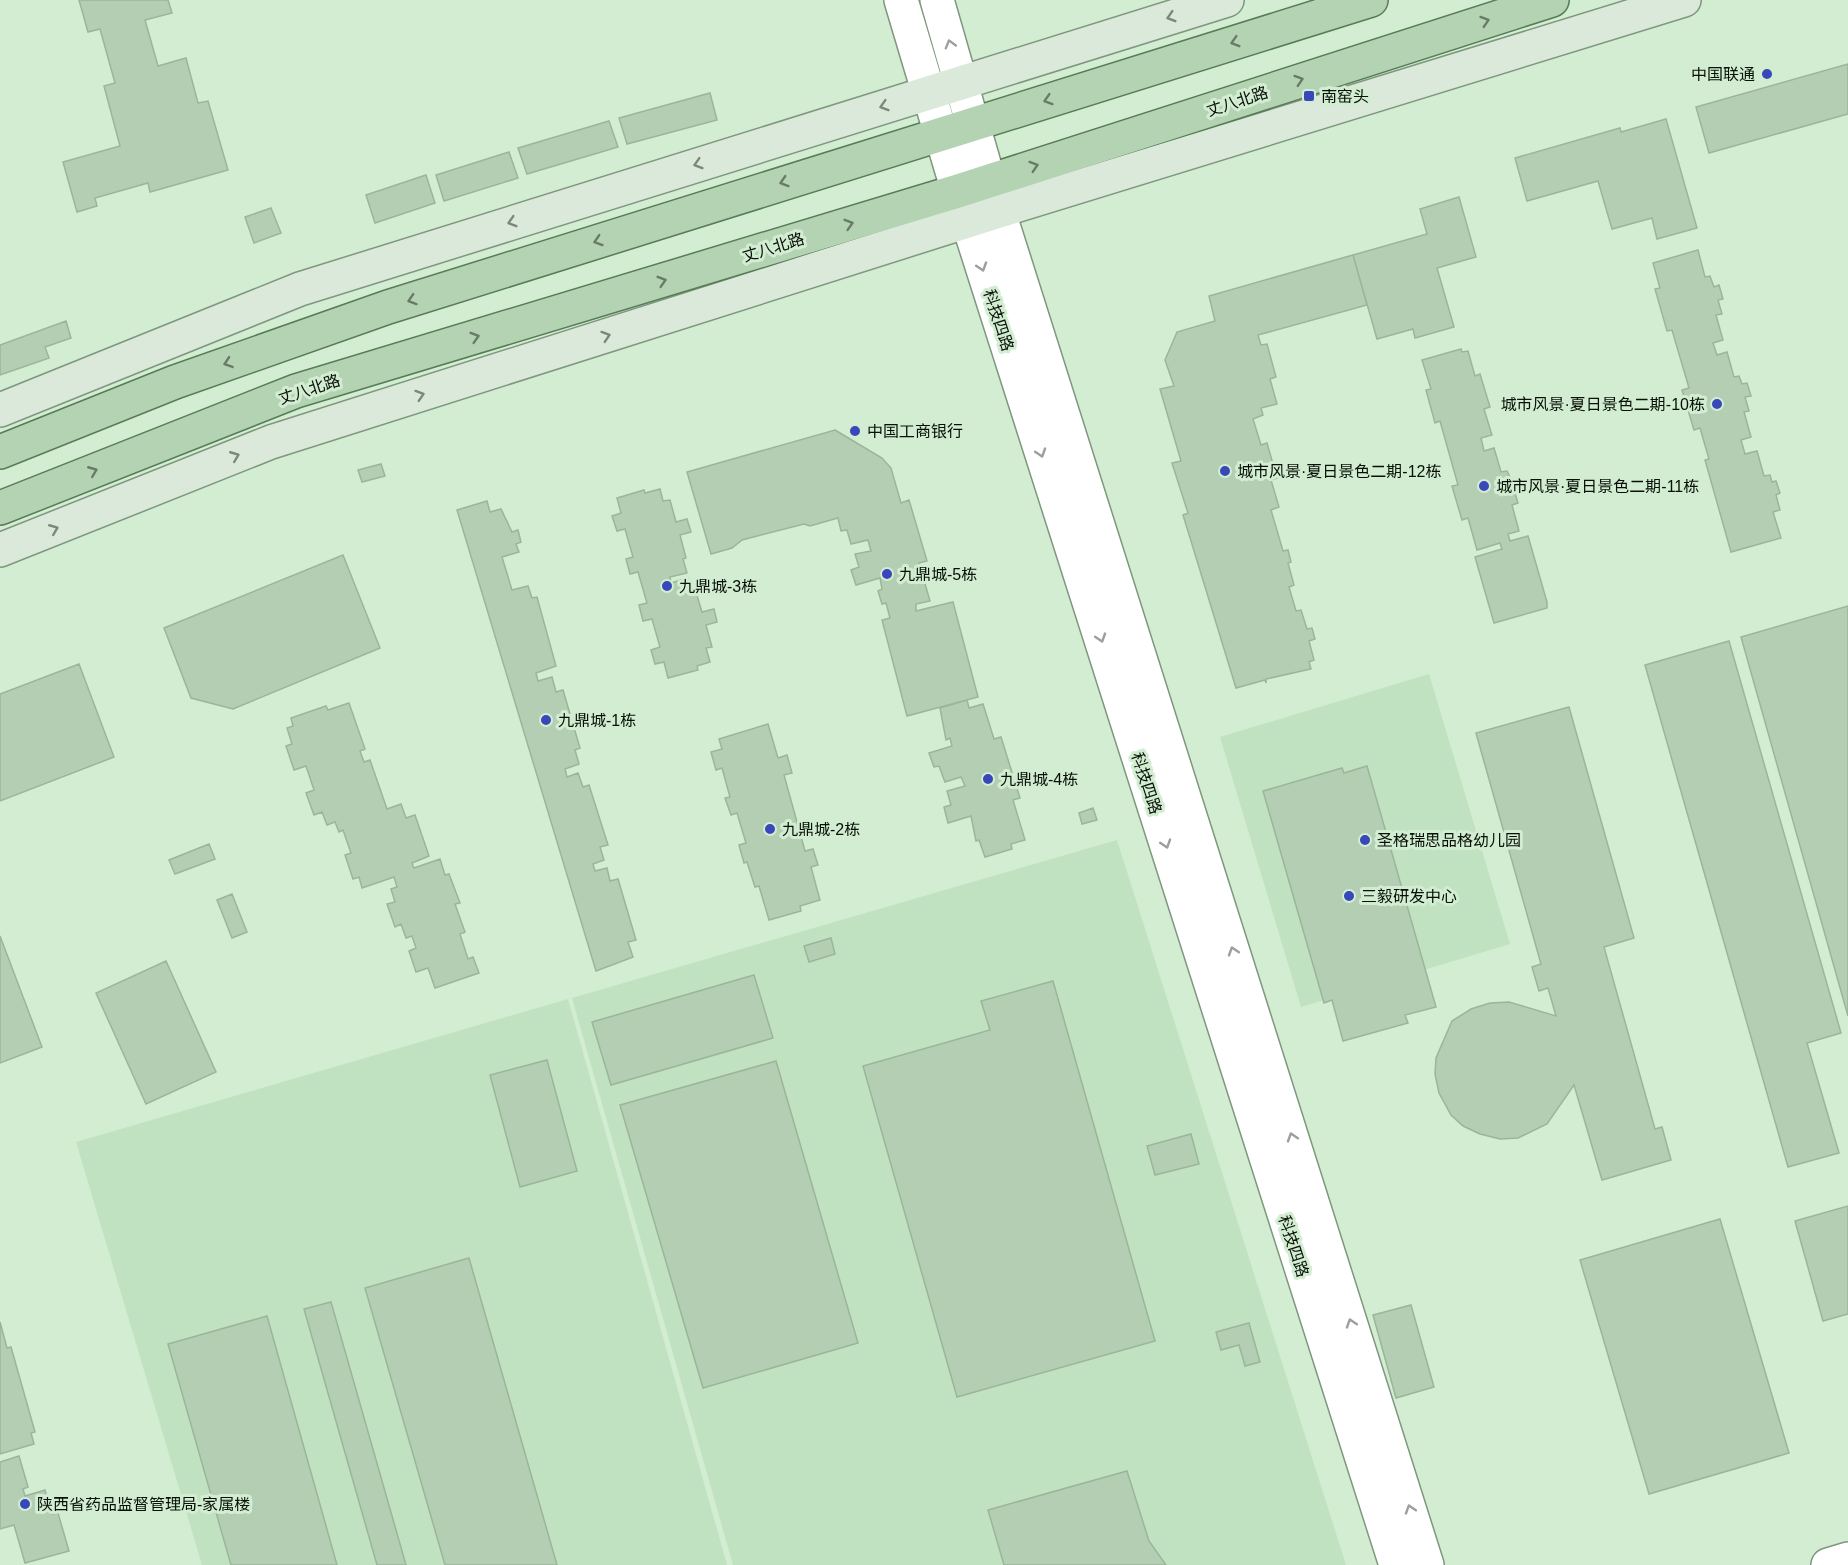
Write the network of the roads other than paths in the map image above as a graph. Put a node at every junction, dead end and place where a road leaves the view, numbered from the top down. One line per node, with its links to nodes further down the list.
1 (901, 0): 8 (street, 科技四路)
2 (937, 0): 7 (street, 科技四路, one-way to 2)
3 (1227, 0): 7 (main road, one-way to 7)
4 (1371, 0): 9 (main road, one-way to 9)
5 (1552, 0): 11 (main road, 丈八北路, one-way to 5)
6 (1684, 0): 11 (main road)
7 (961, 82): 8 (main road); 9 (street, 科技四路)
8 (928, 92): 10 (street, 科技四路); 13 (main road, one-way to 13)
9 (973, 123): 10 (main road); 11 (street, 科技四路)
10 (940, 133): 12 (street, 科技四路); 14 (main road, one-way to 14)
11 (994, 196): 12 (main road, 丈八北路); 19 (street, 科技四路, one-way to 11)
12 (963, 206): 15 (main road, 丈八北路, one-way to 12); 16 (main road, one-way to 12); 18 (street, 科技四路, one-way to 18)
13 (0, 410)
14 (0, 452)
15 (0, 508)
16 (0, 550)
17 (1848, 1559): 20 (street)
18 (1396, 1565)
19 (1427, 1565)
20 (1828, 1565)

